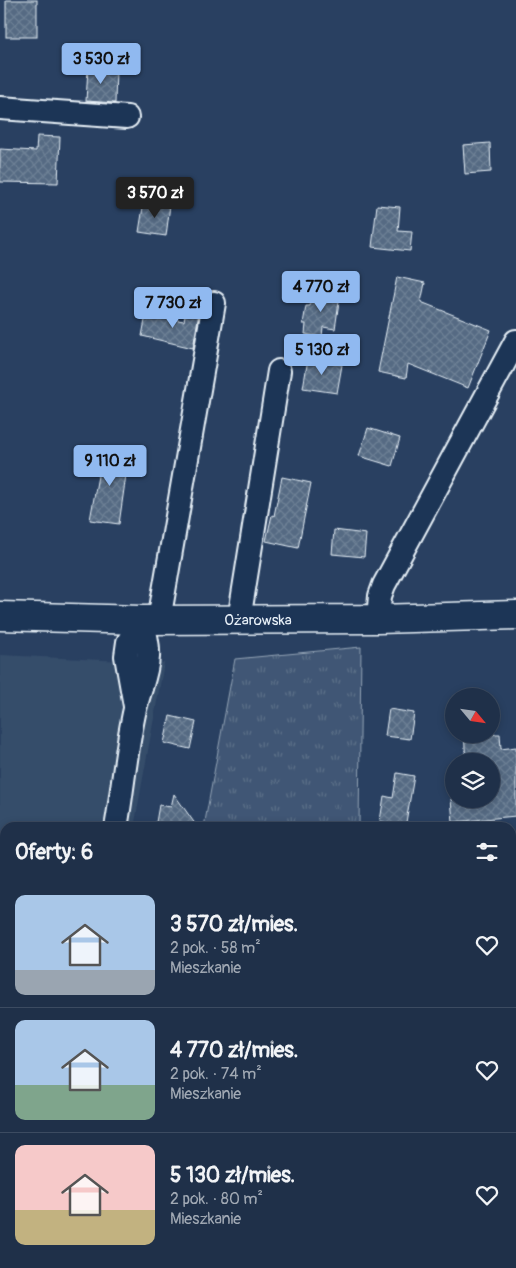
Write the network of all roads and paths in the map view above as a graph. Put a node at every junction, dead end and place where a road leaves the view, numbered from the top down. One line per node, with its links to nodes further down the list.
1 (0, 108): 2 (street)
2 (127, 116)
3 (214, 303): 9 (street)
4 (516, 341): 8 (street)
5 (279, 371): 10 (street)
6 (516, 615): 8 (main road, Ożarowska)
7 (0, 616): 9 (main road, Ożarowska)
8 (378, 619): 10 (main road, Ożarowska)
9 (150, 620): 10 (main road, Ożarowska); 11 (street)
10 (239, 620)
11 (117, 822)

